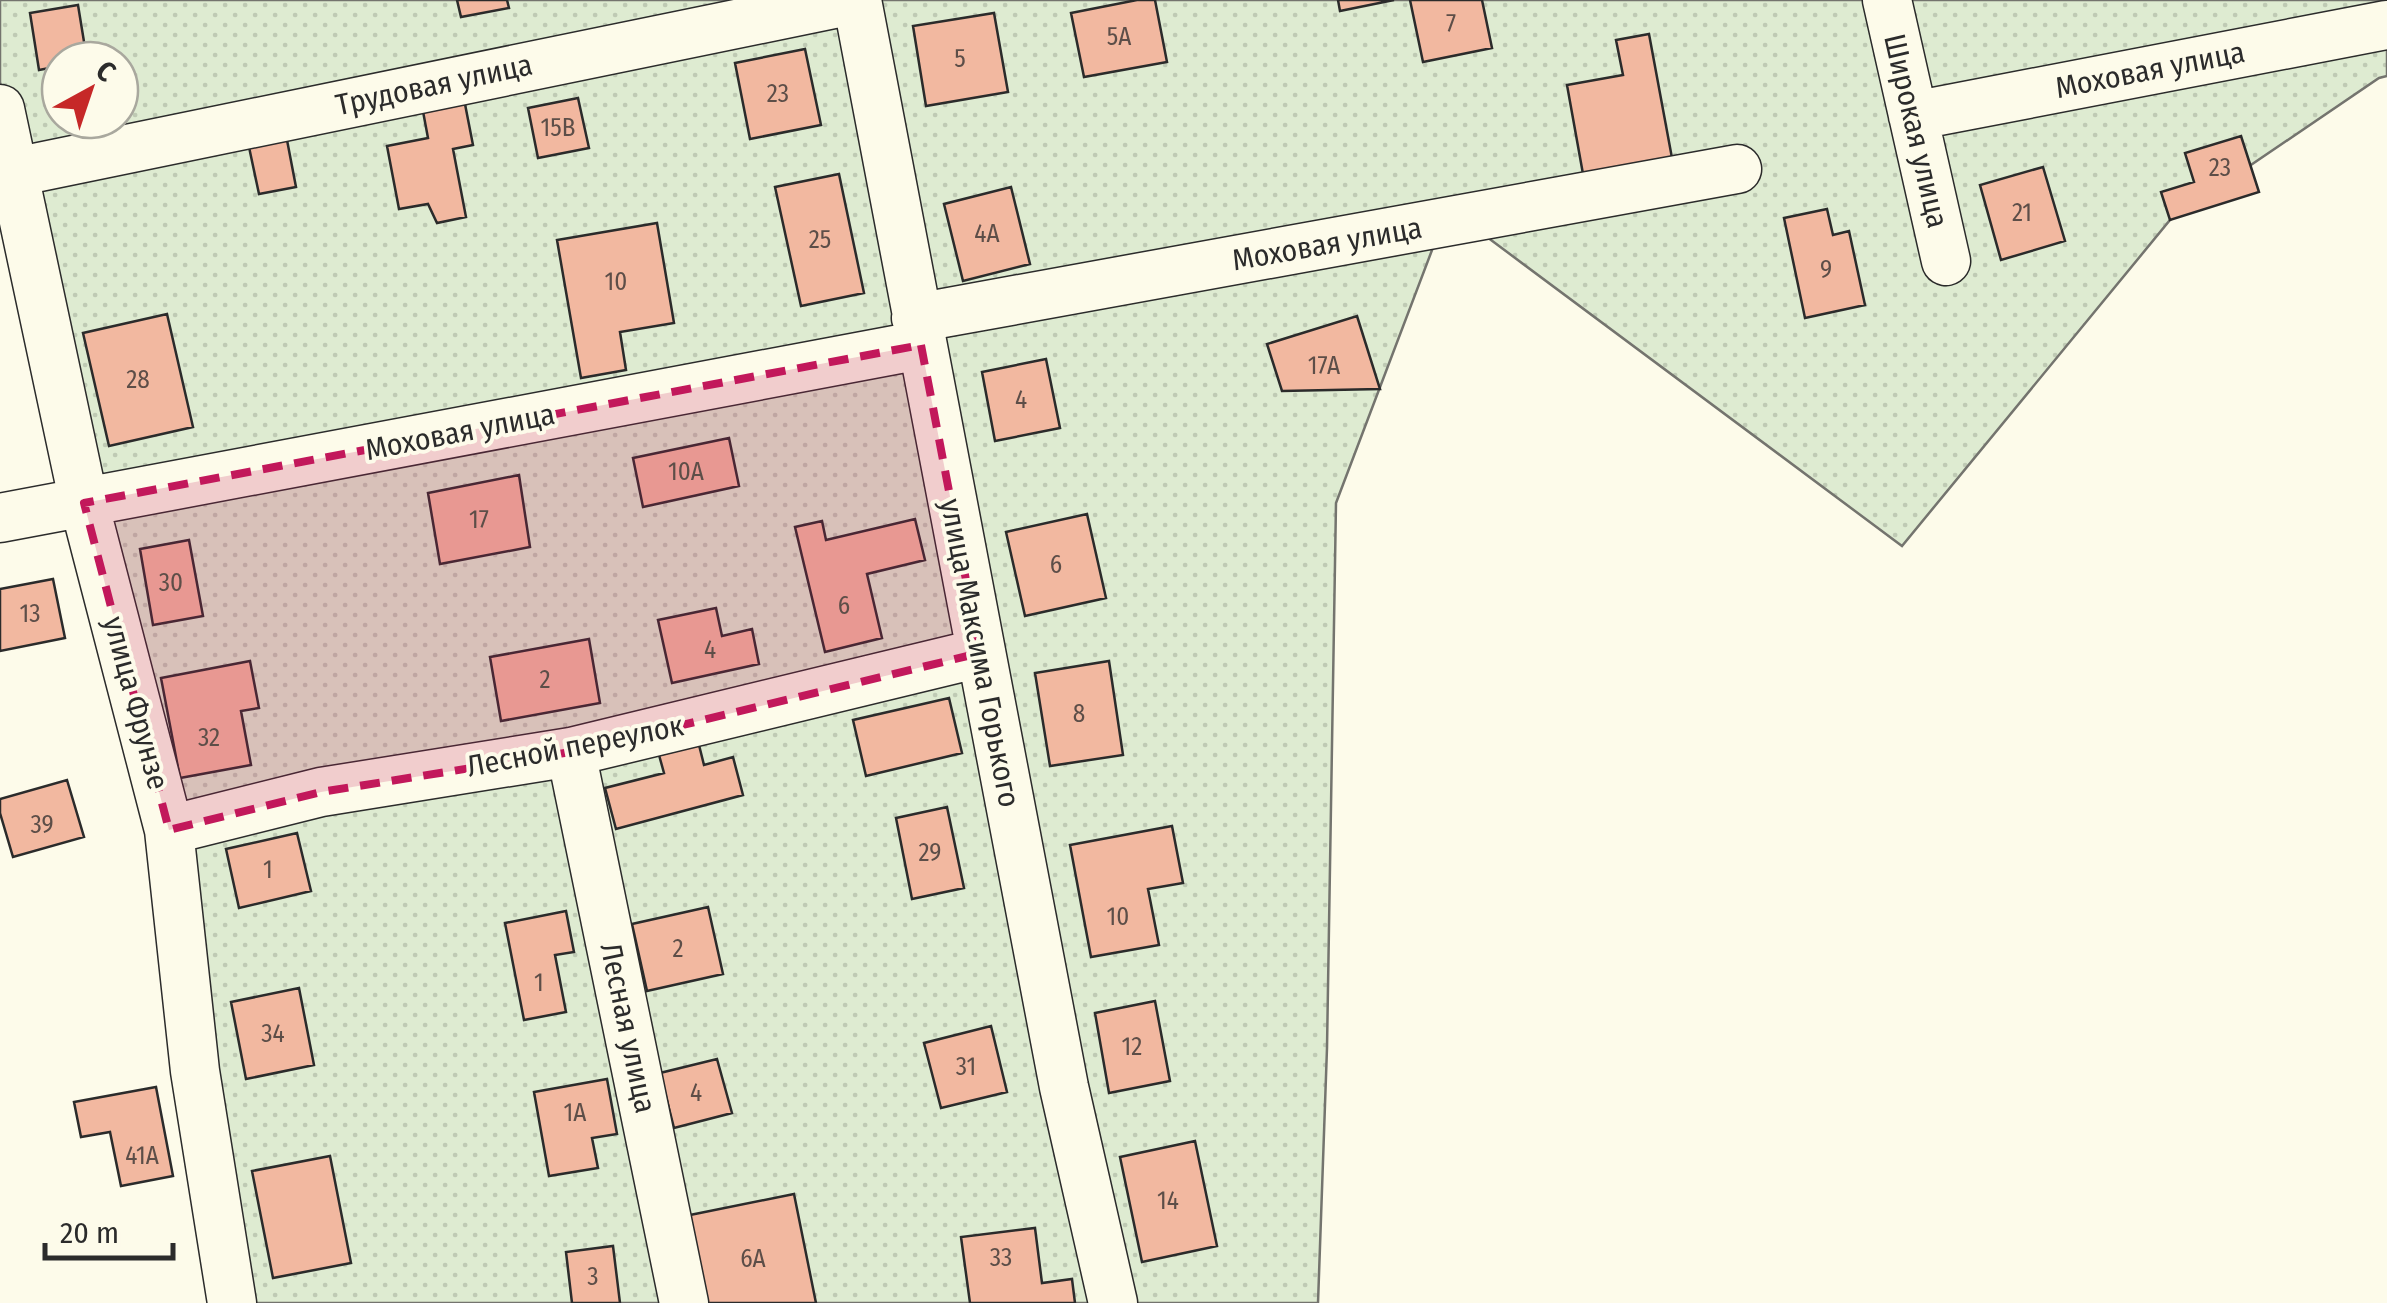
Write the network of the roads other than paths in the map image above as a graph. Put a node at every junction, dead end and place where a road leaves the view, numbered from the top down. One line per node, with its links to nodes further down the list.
1 (855, 0): 7 (street, Трудовая улица); 9 (street, улица Максима Горького)
2 (1887, 0): 5 (street, Широкая улица)
3 (2386, 24): 5 (street, Моховая улица)
4 (0, 109): 7 (street, улица Фрунзе)
5 (1913, 116): 8 (street, Широкая улица)
6 (1738, 169): 9 (street, Моховая улица)
7 (15, 172): 10 (street, улица Фрунзе)
8 (1946, 262)
9 (918, 331): 10 (street, Моховая улица); 12 (street, улица Максима Горького)
10 (84, 503): 11 (street, Моховая улица); 14 (street, улица Фрунзе)
11 (0, 518)
12 (980, 653): 13 (street, Лесной переулок); 17 (street, улица Максима Горького)
13 (571, 752): 14 (street, Лесной переулок); 16 (street, Лесная улица)
14 (169, 830): 15 (street, улица Фрунзе)
15 (232, 1303)
16 (684, 1303)
17 (1113, 1303)

